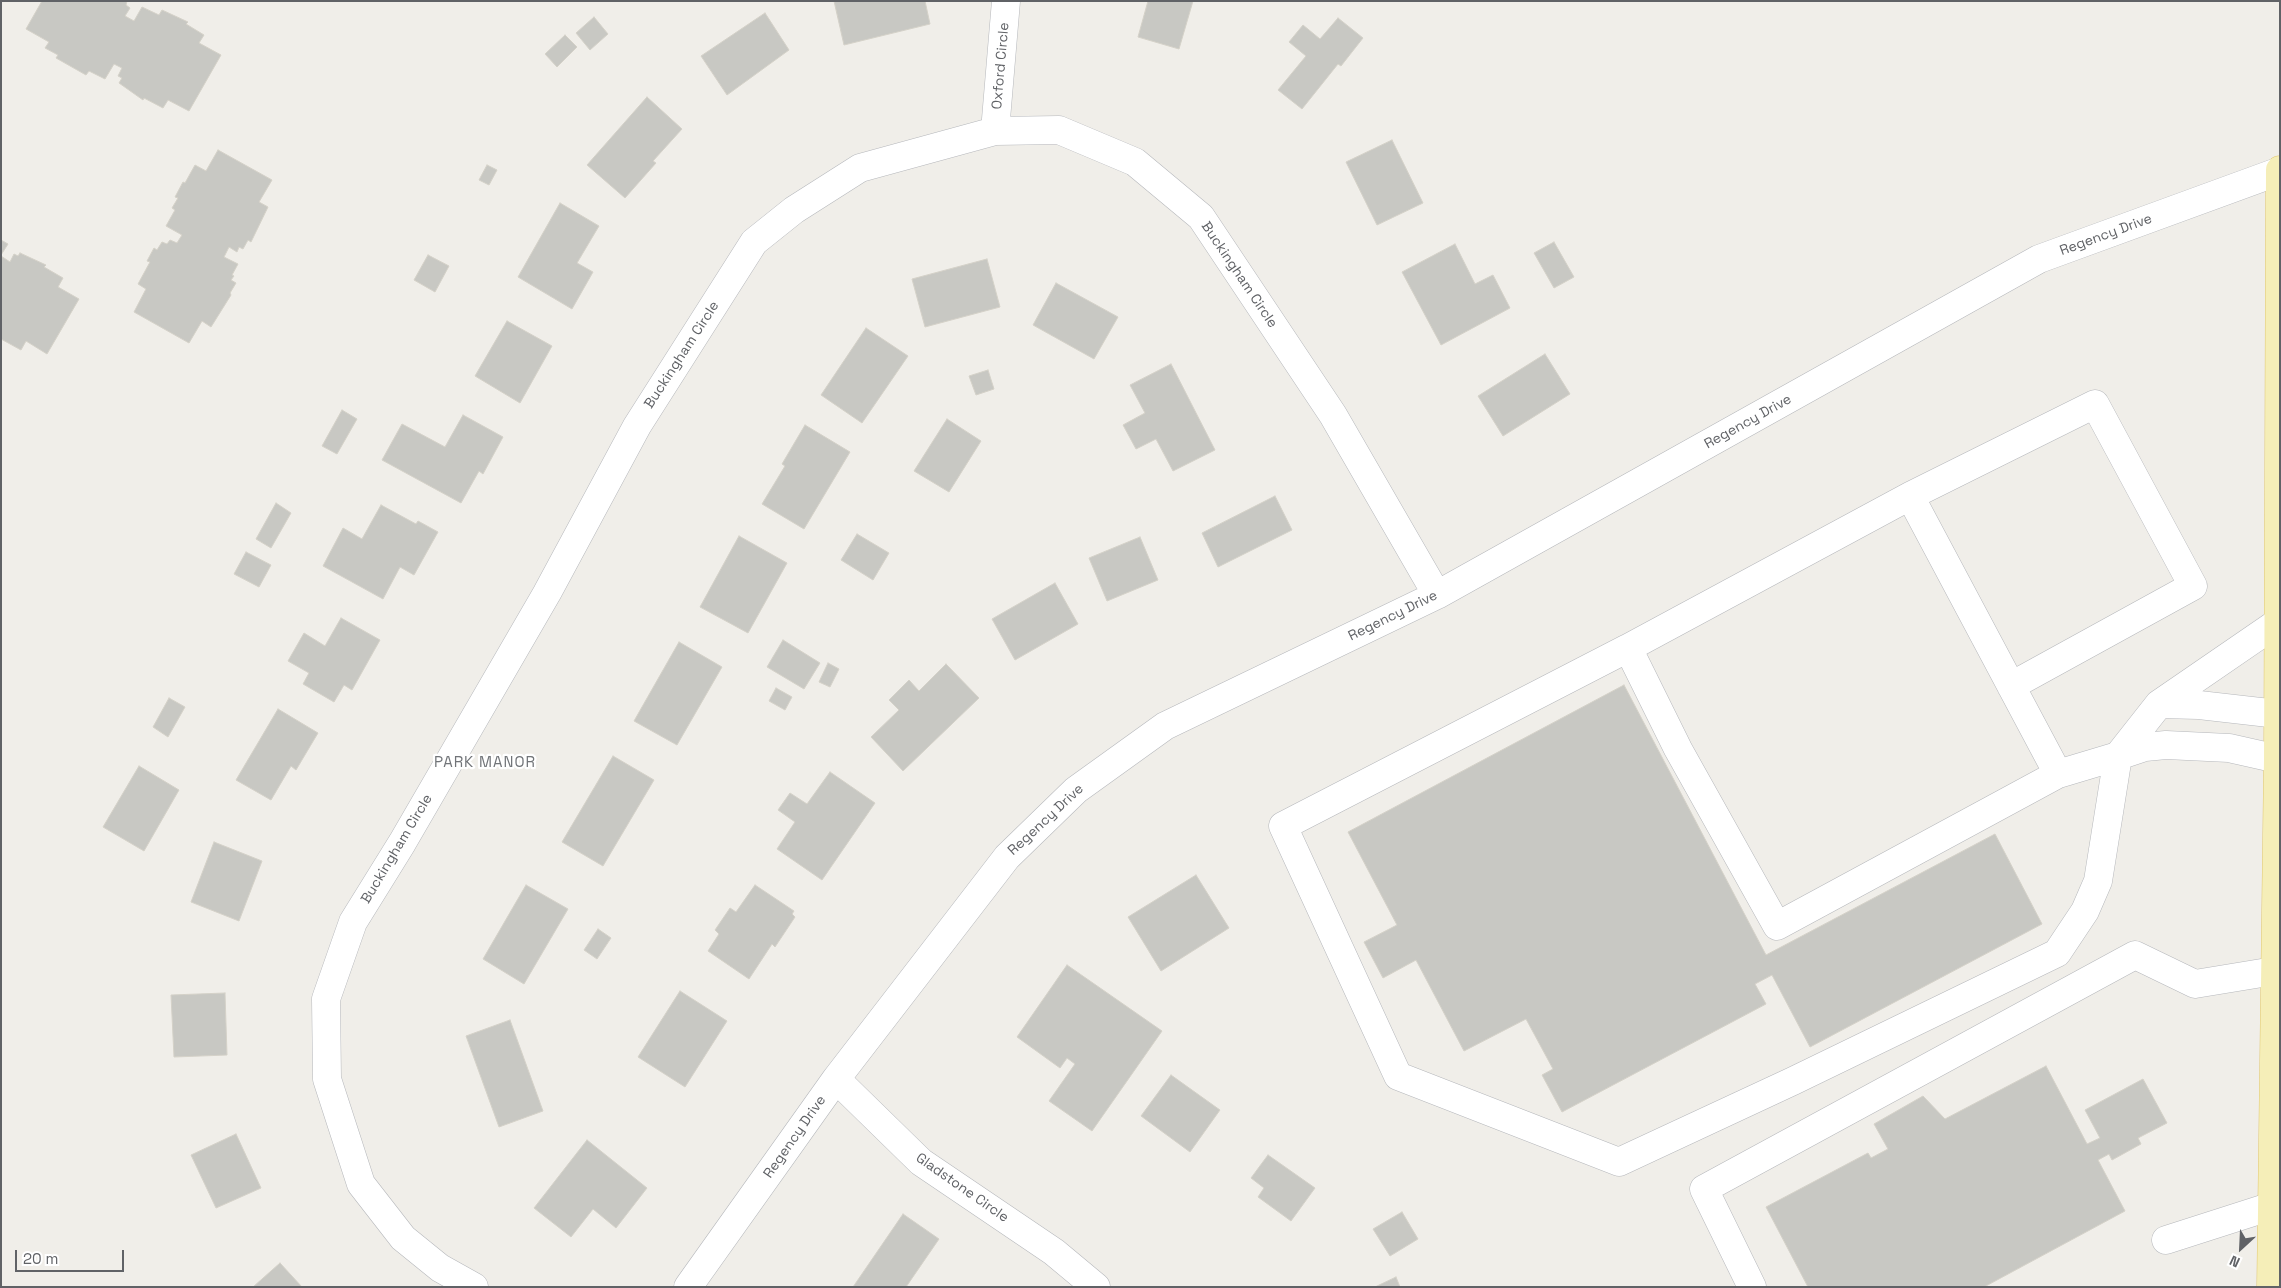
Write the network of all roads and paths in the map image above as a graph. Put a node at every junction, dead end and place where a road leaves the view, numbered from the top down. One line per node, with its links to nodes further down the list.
1 (1006, 1): 2 (street, Oxford Circle)
2 (995, 131): 5 (street, Buckingham Circle); 18 (street, Buckingham Circle)
3 (2280, 170): 5 (street, Regency Drive); 6 (main road)
4 (1910, 496): 7 (street); 8 (street); 8 (street)
5 (1437, 595): 15 (street, Regency Drive)
6 (2277, 623): 9 (street); 10 (main road)
7 (1628, 648): 11 (street); 13 (street)
8 (2011, 686): 13 (street)
9 (2159, 704): 10 (street); 11 (street)
10 (2278, 714): 12 (main road)
11 (2118, 756): 12 (street); 13 (street)
12 (2278, 759): 14 (main road)
13 (2058, 774)
14 (2278, 970): 16 (main road); 21 (street)
15 (836, 1079): 19 (street, Regency Drive); 20 (street, Gladstone Circle)
16 (2276, 1206): 17 (street); 22 (main road)
17 (2166, 1240)
18 (474, 1287)
19 (688, 1287)
20 (1096, 1287)
21 (1752, 1287)
22 (2271, 1287)

